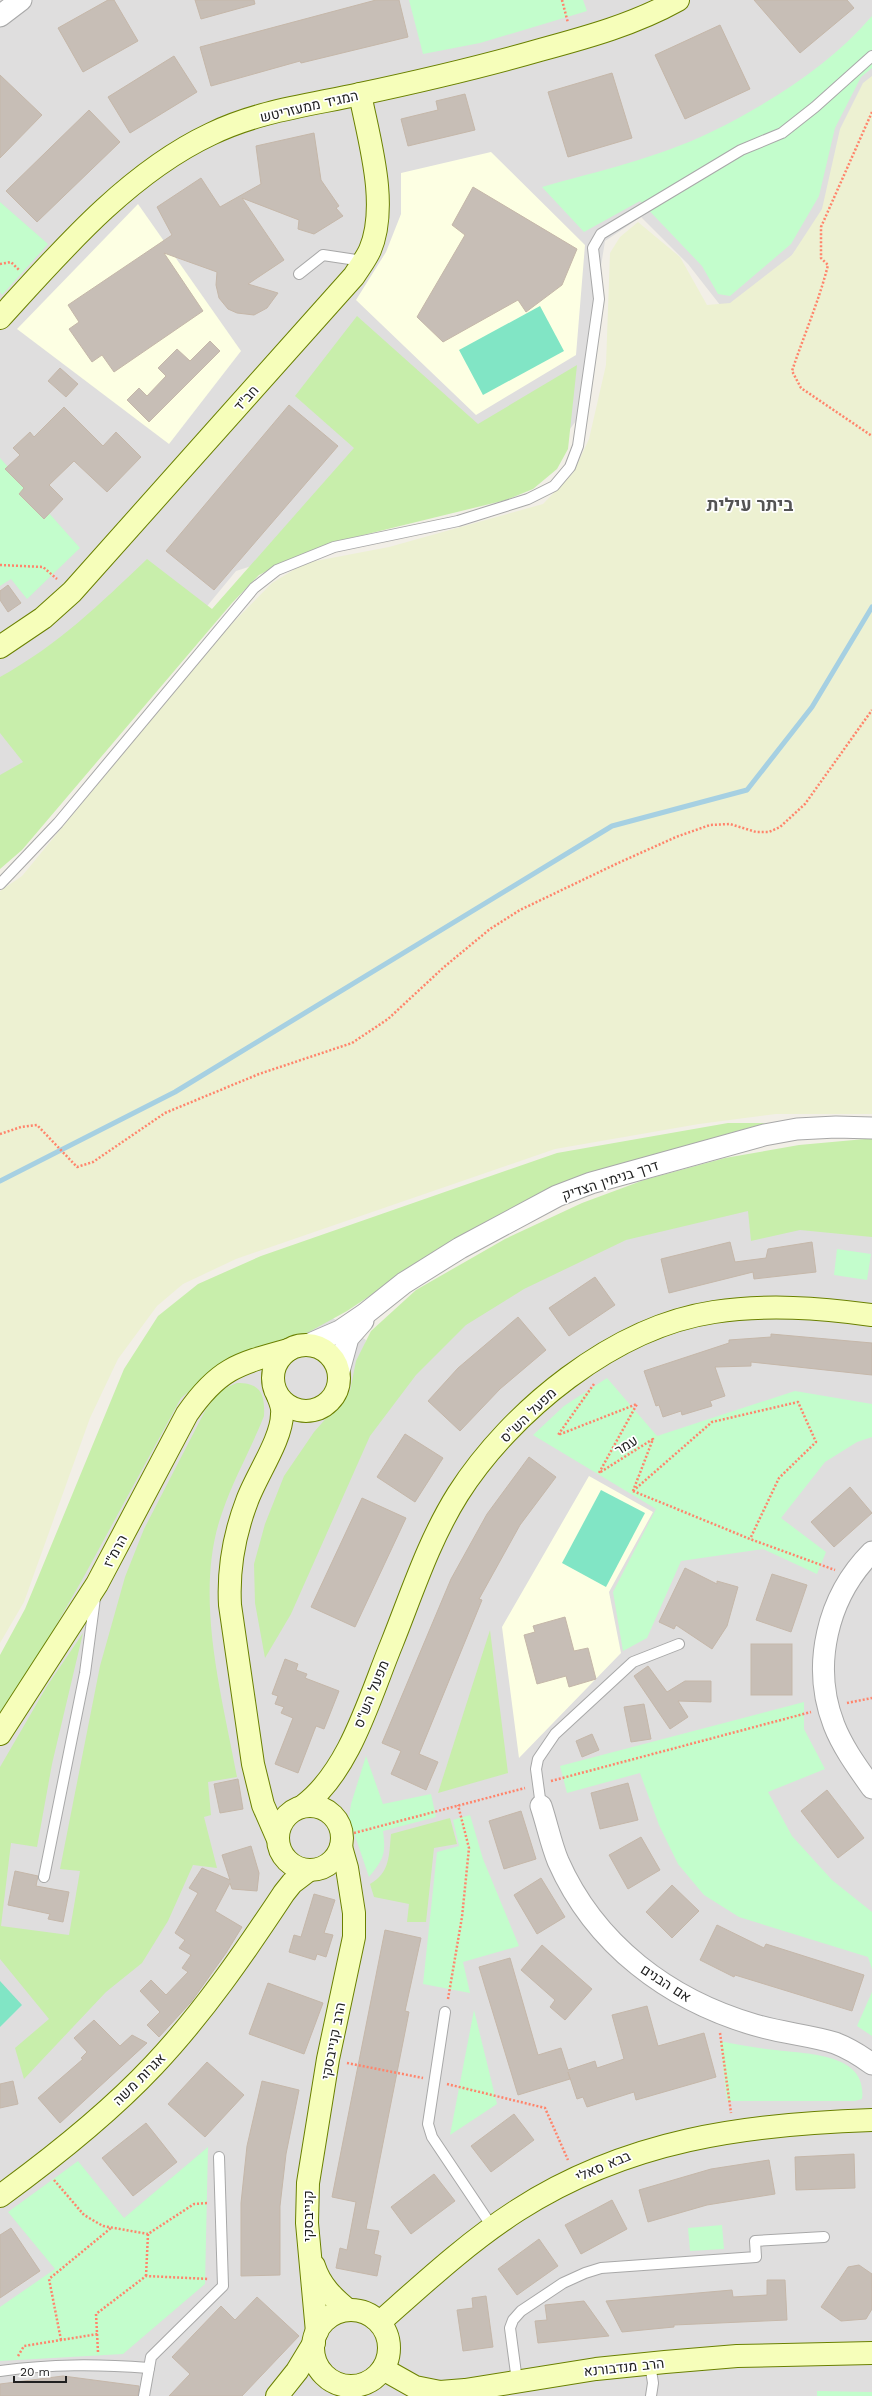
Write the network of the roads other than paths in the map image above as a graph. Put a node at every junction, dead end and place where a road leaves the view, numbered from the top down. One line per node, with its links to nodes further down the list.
1 (21, 0): 3 (street)
2 (678, 0): 5 (street, המגיד ממעזריטש)
3 (0, 16)
4 (872, 56): 10 (lane)
5 (360, 94): 6 (street, חב"ד); 8 (street, המגיד ממעזריטש)
6 (363, 262): 7 (lane); 9 (street, חב"ד)
7 (299, 274)
8 (0, 318)
9 (0, 647)
10 (0, 884)
11 (872, 1128): 12 (street, דרך בנימין הצדיק)
12 (375, 1307): 14 (street); 17 (street)
13 (872, 1315): 25 (street, מפעל הש"ס)
14 (310, 1344): 15 (street); 17 (street)
15 (288, 1350): 16 (street, הרמ"ז); 18 (street)
16 (229, 1370): 18 (street); 22 (street, הרמ"ז)
17 (339, 1371): 19 (street)
18 (276, 1391): 19 (street); 20 (street)
19 (311, 1411): 20 (street)
20 (257, 1477): 26 (street)
21 (872, 1552): 27 (street)
22 (97, 1584): 24 (street, הרמ"ז); 34 (lane)
23 (679, 1644): 28 (lane)
24 (0, 1734)
25 (351, 1742): 29 (street, מפעל הש"ס); 30 (street, מפעל הש"ס)
26 (254, 1764): 29 (street); 32 (street)
27 (872, 1788)
28 (541, 1806): 38 (street, אם הבנים)
29 (298, 1808): 30 (street); 32 (street)
30 (334, 1815): 31 (street)
31 (342, 1841): 33 (street); 35 (street, הרב קנייבסקי)
32 (279, 1844): 33 (street); 36 (street, אגרות משה)
33 (315, 1869): 35 (street, הרב קנייבסקי); 36 (street, אגרות משה)
34 (44, 1877)
35 (351, 1899): 41 (street, הרב קנייבסקי)
36 (254, 1938): 42 (street, אגרות משה)
37 (445, 2012): 43 (lane)
38 (872, 2064)
39 (867, 2116): 43 (street, בבא סאלי)
40 (219, 2157): 51 (lane)
41 (308, 2183): 45 (street, קנייבסקי)
42 (0, 2196)
43 (493, 2228): 47 (street, בבא סאלי)
44 (824, 2237): 54 (lane)
45 (308, 2250): 46 (street); 48 (street)
46 (348, 2310): 47 (street); 48 (street)
47 (380, 2322): 52 (street)
48 (315, 2338): 55 (street); 57 (street)
49 (872, 2353): 50 (street, הרב מנדבורנא)
50 (650, 2364): 54 (street, הרב מנדבורנא); 59 (lane)
51 (149, 2368): 53 (lane); 56 (lane)
52 (383, 2369): 54 (street, הרב מנדבורנא); 55 (street)
53 (5, 2370)
54 (517, 2381)
55 (352, 2386): 58 (street)
56 (144, 2396)
57 (277, 2396)
58 (329, 2396)
59 (651, 2396)

